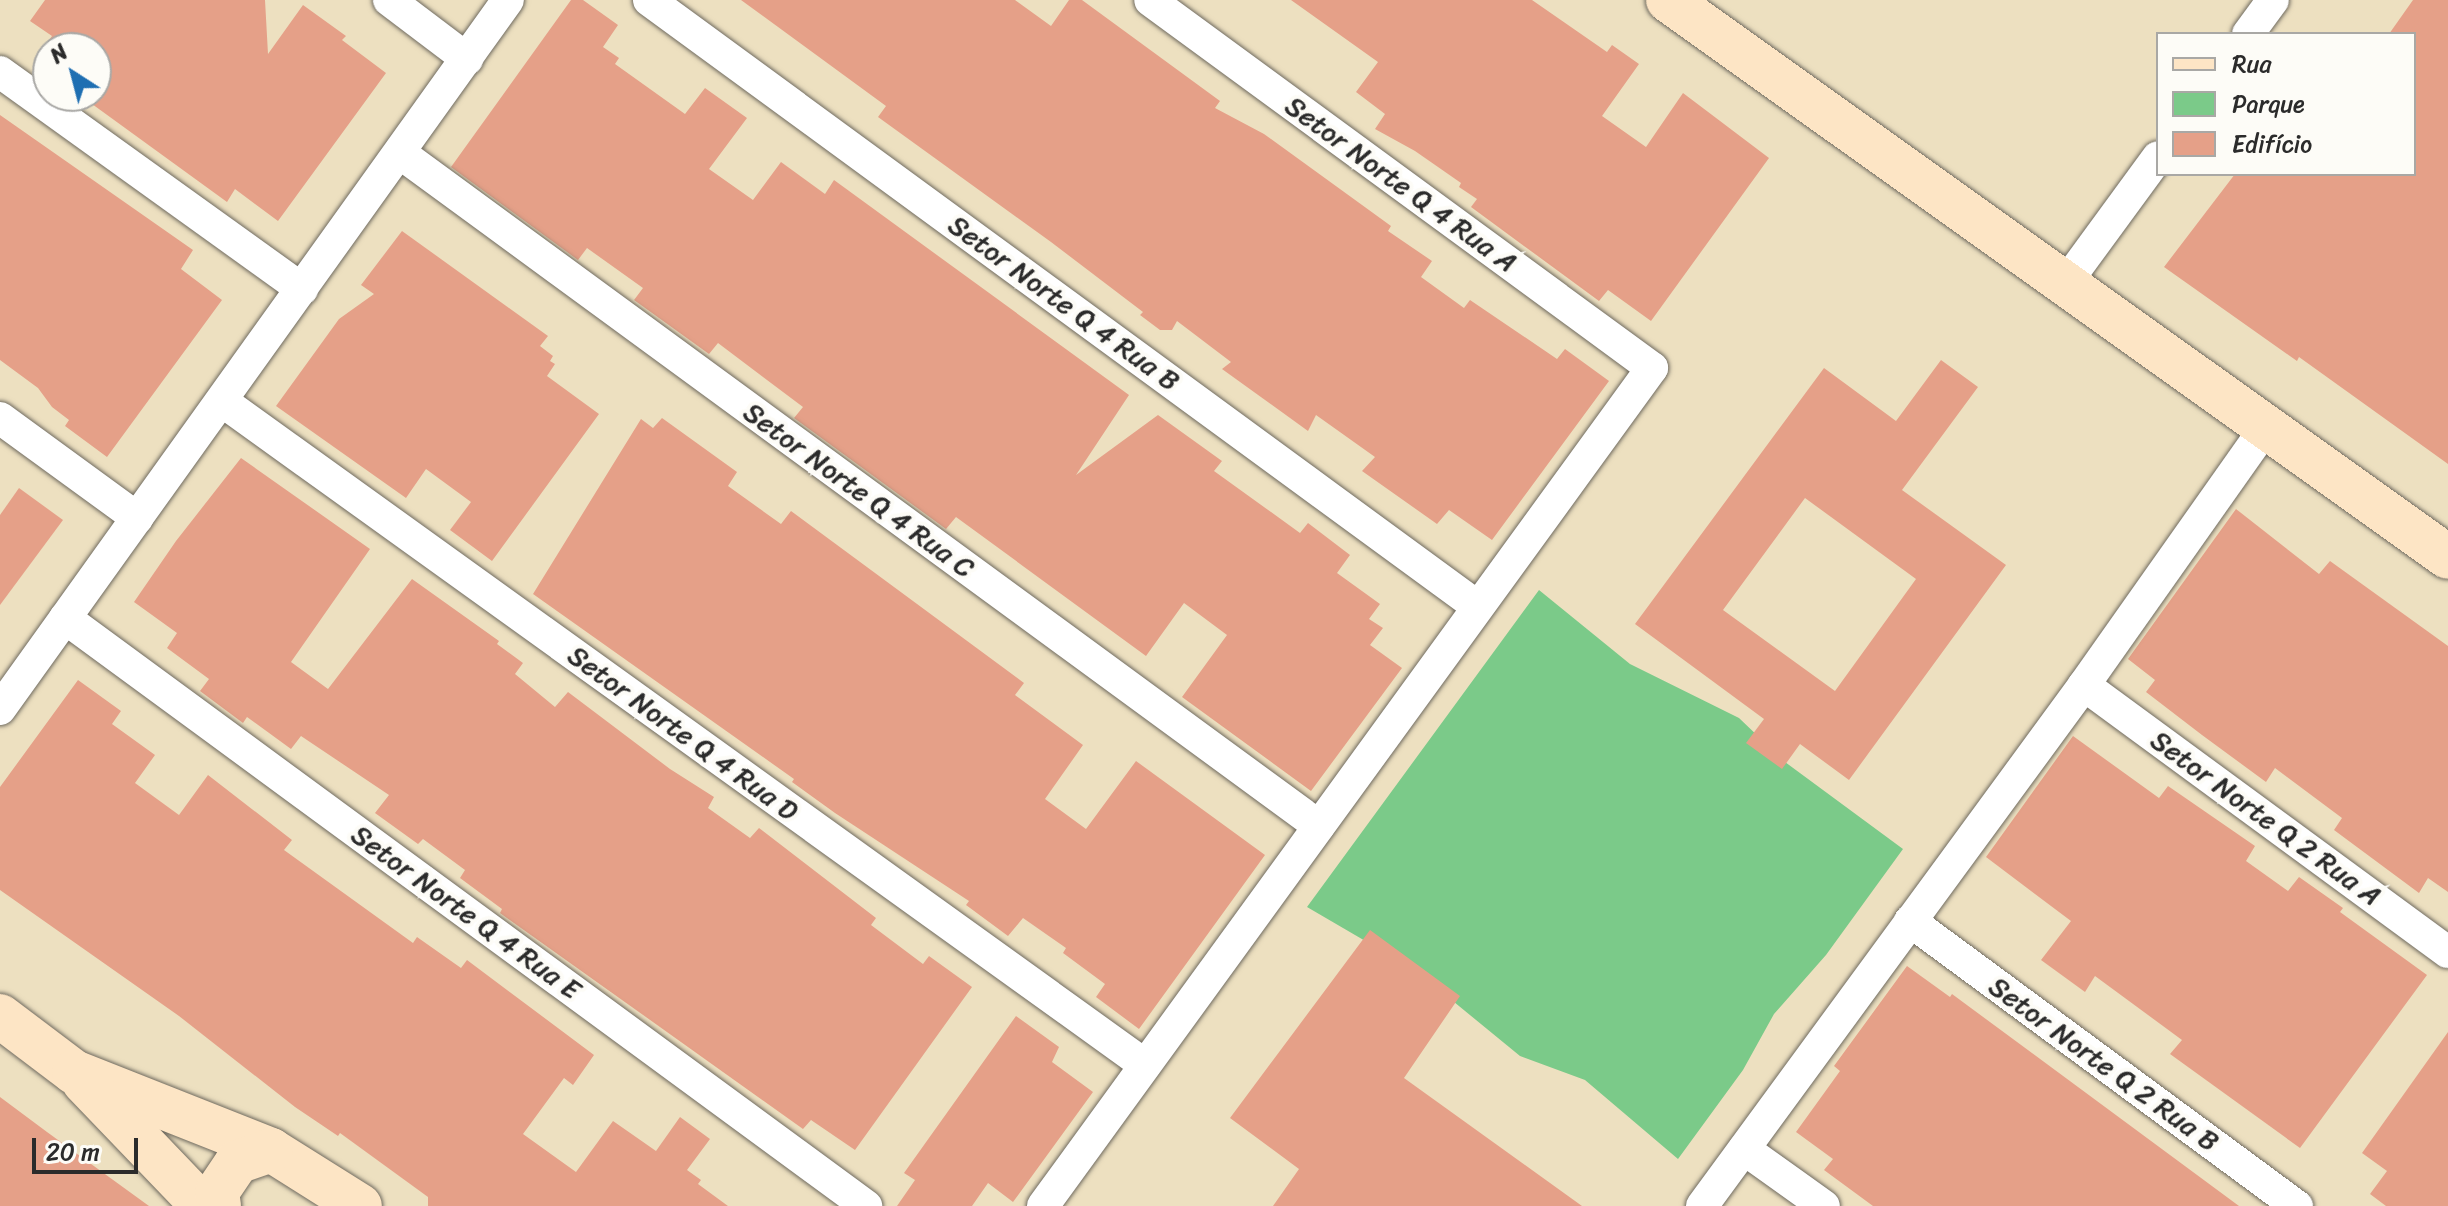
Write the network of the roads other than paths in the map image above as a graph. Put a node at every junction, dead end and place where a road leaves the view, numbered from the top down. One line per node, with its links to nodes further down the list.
1 (389, 0): 8 (street)
2 (508, 0): 8 (street)
3 (649, 0): 19 (street, Setor Norte Q 4 Rua B)
4 (1150, 0): 19 (street, Setor Norte Q 4 Rua A)
5 (1668, 0): 12 (street)
6 (2273, 0): 7 (street)
7 (2249, 32)
8 (467, 59): 10 (street)
9 (0, 72): 13 (street)
10 (400, 153): 13 (street); 23 (street, Setor Norte Q 4 Rua C)
11 (2156, 160): 12 (street)
12 (2065, 284): 16 (street)
13 (302, 289): 14 (street)
14 (222, 401): 17 (street); 27 (street, Setor Norte Q 4 Rua D)
15 (0, 418): 17 (street)
16 (2266, 427): 18 (street); 21 (street)
17 (137, 518): 20 (street)
18 (2445, 549)
19 (1478, 607): 23 (street)
20 (65, 618): 22 (street); 34 (street, Setor Norte Q 4 Rua E)
21 (2084, 685): 24 (street); 25 (street, Setor Norte Q 2 Rua A)
22 (0, 709)
23 (1319, 826): 27 (street)
24 (1910, 921): 29 (street); 38 (street, Setor Norte Q 2 Rua B)
25 (2448, 952)
26 (0, 1016): 28 (street)
27 (1145, 1065): 35 (street)
28 (74, 1072): 30 (street); 31 (street)
29 (1744, 1149): 36 (street); 37 (street)
30 (271, 1150): 32 (street); 33 (street)
31 (203, 1206)
32 (219, 1206)
33 (360, 1206)
34 (866, 1206)
35 (1043, 1206)
36 (1702, 1206)
37 (1824, 1206)
38 (2297, 1206)

